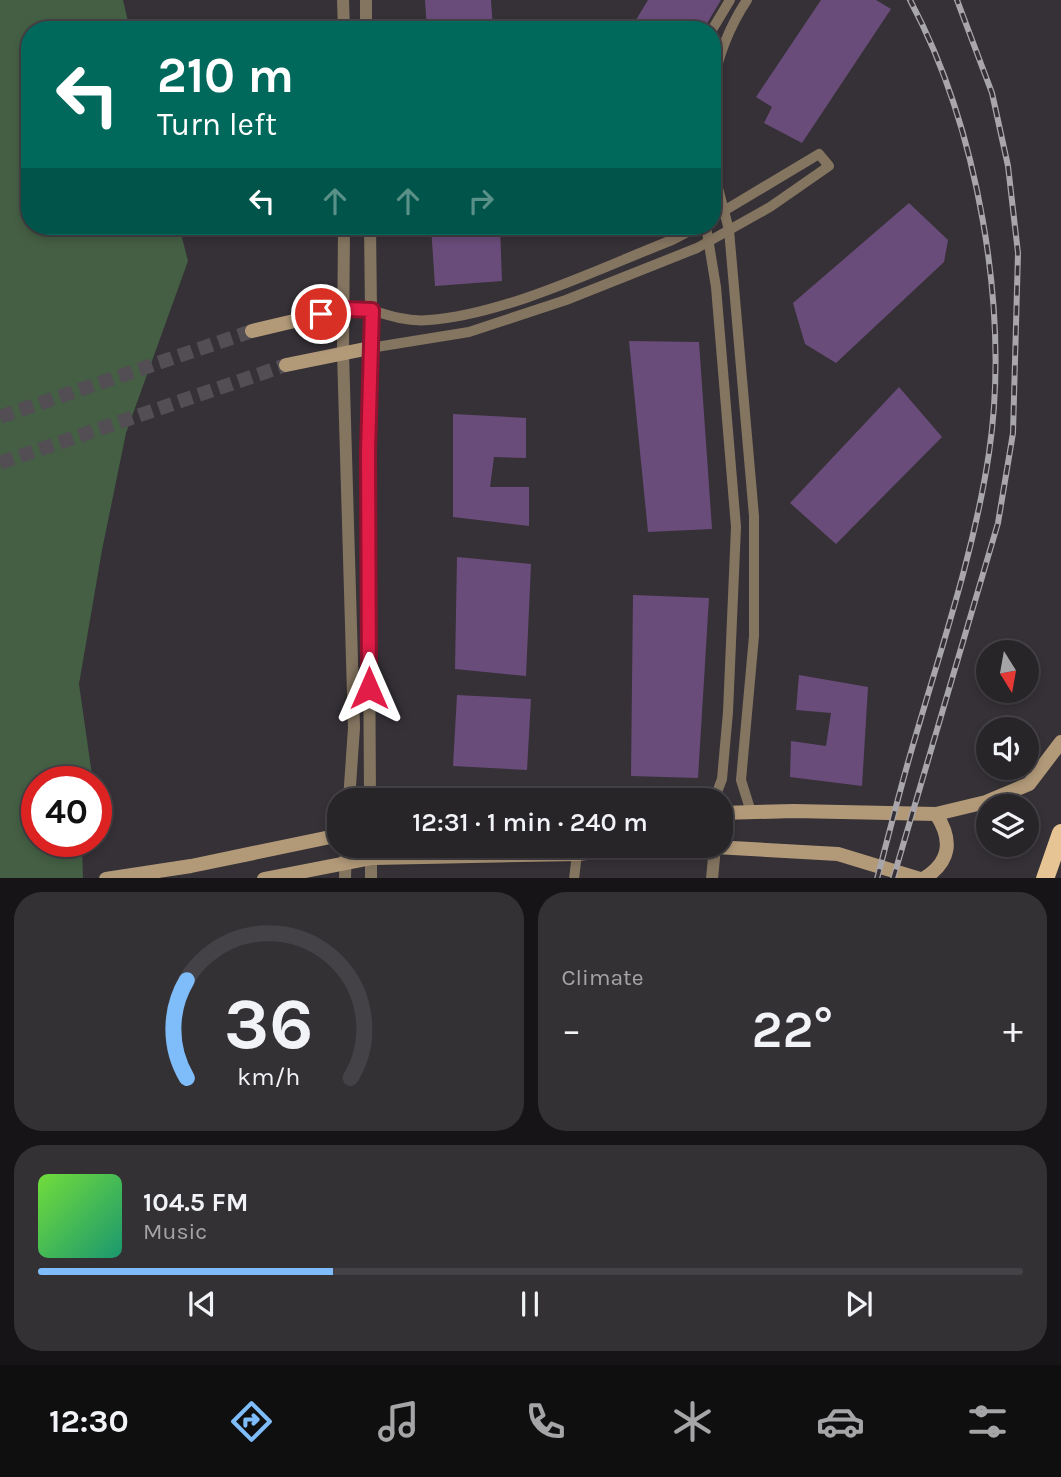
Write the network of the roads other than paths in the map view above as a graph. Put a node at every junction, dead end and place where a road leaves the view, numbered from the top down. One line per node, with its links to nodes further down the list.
1 (344, 0): 5 (street)
2 (366, 0): 6 (street)
3 (730, 0): 7 (street)
4 (747, 0): 8 (street)
5 (344, 21)
6 (366, 21)
7 (717, 21)
8 (721, 51)
9 (721, 198): 10 (street)
10 (725, 212): 11 (street); 12 (street); 12 (street)
11 (721, 214)
12 (729, 230): 18 (street); 30 (street)
13 (345, 235): 20 (street)
14 (370, 235): 21 (street)
15 (682, 235): 21 (street)
16 (707, 235): 19 (street)
17 (720, 235): 19 (street)
18 (721, 235)
19 (708, 242): 23 (street); 29 (street)
20 (345, 309): 21 (main road); 22 (main road); 24 (street)
21 (372, 310): 23 (street)
22 (252, 331)
23 (369, 348): 24 (main road); 28 (street)
24 (343, 353): 25 (main road); 27 (street)
25 (286, 365)
26 (1061, 742): 32 (main road)
27 (350, 788)
28 (370, 788)
29 (719, 788)
30 (751, 812): 31 (main road); 32 (main road)
31 (733, 813)
32 (936, 814): 46 (main road)
33 (1061, 833): 47 (highway)
34 (327, 838): 41 (main road)
35 (733, 848): 46 (main road)
36 (364, 858): 40 (main road)
37 (372, 858): 43 (street)
38 (576, 858): 44 (street)
39 (714, 858): 45 (street)
40 (345, 872): 42 (main road)
41 (106, 878)
42 (264, 878)
43 (371, 878)
44 (574, 878)
45 (712, 878)
46 (922, 878)
47 (1045, 878)

